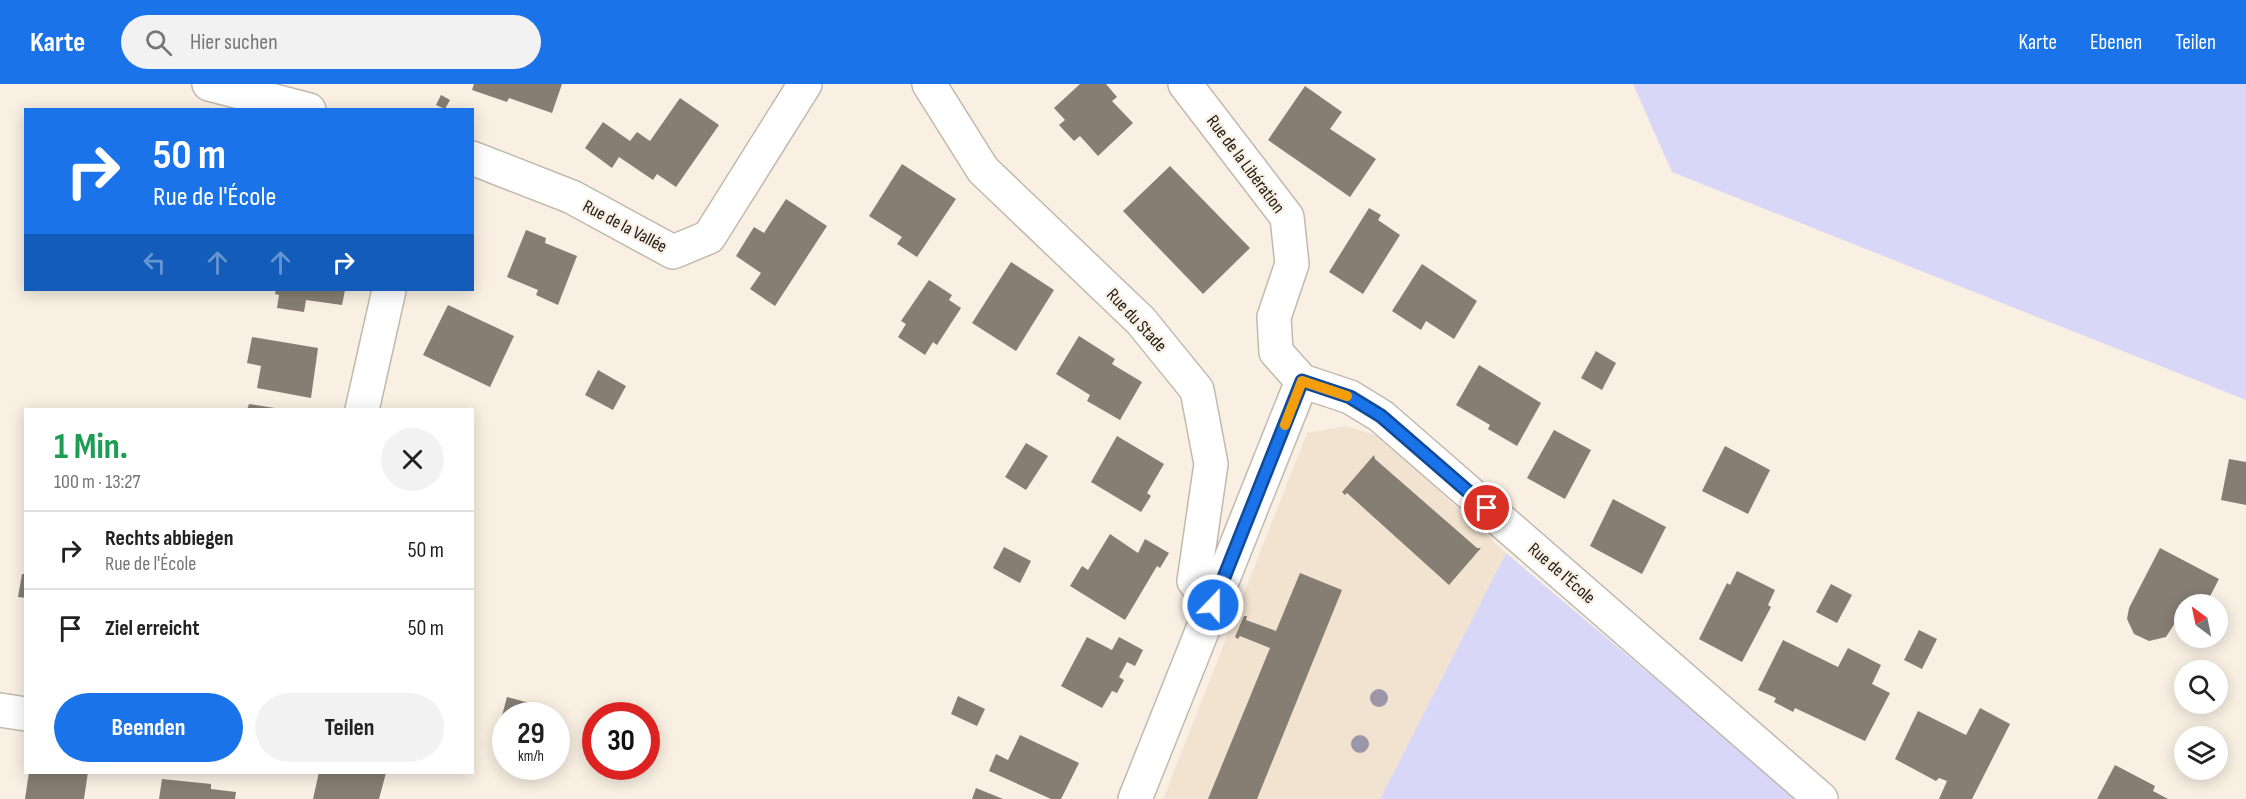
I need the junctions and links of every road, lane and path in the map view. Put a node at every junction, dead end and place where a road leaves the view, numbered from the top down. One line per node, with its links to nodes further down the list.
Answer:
1 (209, 84): 5 (street)
2 (805, 84): 6 (street, Rue de la Vallée)
3 (929, 84): 10 (street, Rue du Stade)
4 (1185, 84): 8 (street, Rue de la Libération)
5 (301, 108)
6 (474, 159)
7 (389, 291): 9 (street)
8 (1302, 381): 10 (street); 14 (street, Rue de l'École)
9 (362, 408)
10 (1213, 605): 13 (street)
11 (0, 710): 12 (street)
12 (24, 714)
13 (1136, 799)
14 (1821, 799)

